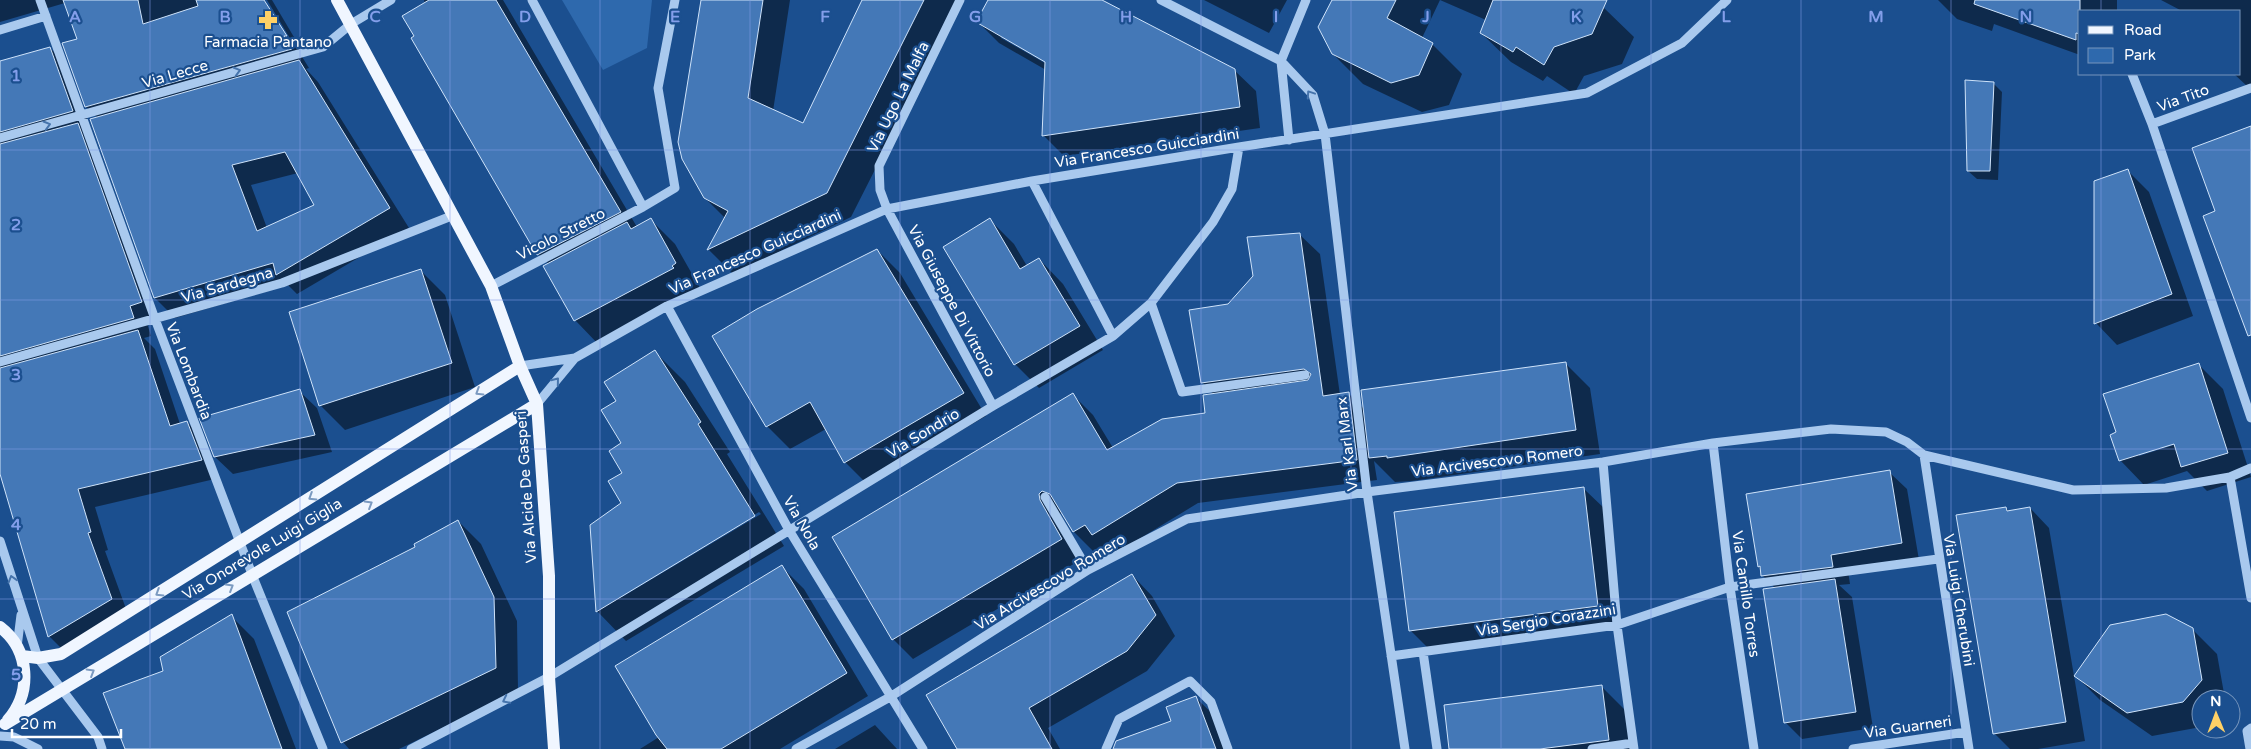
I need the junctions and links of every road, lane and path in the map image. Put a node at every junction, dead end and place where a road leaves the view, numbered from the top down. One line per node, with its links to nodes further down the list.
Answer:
1 (40, 0): 10 (street, Via Lombardia)
2 (337, 0): 11 (main road, Via Alcide De Gasperi)
3 (390, 0): 11 (street, Via Lecce)
4 (532, 0): 23 (street)
5 (675, 0): 23 (street, Vicolo Stretto)
6 (960, 0): 24 (street, Via Ugo La Malfa)
7 (1161, 0): 13 (street, Via Karl Marx)
8 (1306, 0): 13 (street)
9 (1727, 0): 18 (street, Via Francesco Guicciardini)
10 (46, 16): 12 (street); 16 (street, Via Lombardia)
11 (351, 24): 16 (street, Via Lecce, one-way to 11); 25 (main road, Via Alcide De Gasperi)
12 (0, 30)
13 (1281, 61): 18 (street, Via Karl Marx, one-way to 13); 20 (street)
14 (2132, 75): 17 (street)
15 (2251, 88): 17 (street, Via Tito)
16 (81, 116): 19 (street, Via Lecce, one-way to 16); 29 (street, Via Lombardia)
17 (2152, 124): 37 (street)
18 (1325, 134): 20 (street, Via Francesco Guicciardini); 43 (street, Via Karl Marx)
19 (0, 138)
20 (1289, 140): 21 (street, Via Francesco Guicciardini)
21 (1239, 147): 22 (street, Via Francesco Guicciardini); 27 (street, Via Sondrio)
22 (1032, 181): 24 (street, Via Francesco Guicciardini); 30 (street)
23 (643, 207): 26 (street, Vicolo Stretto)
24 (887, 209): 28 (street, Via Francesco Guicciardini); 36 (street, Via Giuseppe Di Vittorio)
25 (454, 215): 26 (main road, Via Alcide De Gasperi); 29 (street, Via Sardegna)
26 (491, 286): 33 (main road, Via Alcide De Gasperi)
27 (1151, 302): 30 (street, Via Sondrio); 34 (street)
28 (667, 306): 31 (street, Via Francesco Guicciardini); 45 (street, Via Nola)
29 (155, 319): 32 (street, Via Sardegna); 47 (street, Via Lombardia)
30 (1113, 336): 36 (street, Via Sondrio)
31 (575, 358): 33 (street); 35 (street, one-way to 31)
32 (0, 362)
33 (520, 366): 35 (main road, Via Alcide De Gasperi); 47 (main road, Via Onorevole Luigi Giglia, one-way to 47)
34 (1305, 376)
35 (537, 404): 50 (main road, Via Onorevole Luigi Giglia, one-way to 35); 60 (main road, Via Alcide De Gasperi)
36 (993, 406): 45 (street, Via Sondrio)
37 (2251, 418)
38 (1713, 443): 39 (street, Via Arcivescovo Romero); 40 (street, Via Arcivescovo Romero); 51 (street, Via Camillo Torres)
39 (1924, 455): 42 (street, Via Arcivescovo Romero); 48 (street, Via Luigi Cherubini)
40 (1603, 462): 43 (street, Via Arcivescovo Romero); 54 (street)
41 (2251, 468): 42 (street, Via Arcivescovo Romero)
42 (2230, 477): 52 (street)
43 (1367, 492): 49 (street, Via Arcivescovo Romero); 58 (street, Via Karl Marx)
44 (1045, 497): 49 (street)
45 (789, 530): 60 (street, Via Sondrio); 62 (street, Via Nola)
46 (0, 541): 53 (street, one-way to 46)
47 (240, 543): 50 (street, Via Lombardia); 59 (main road, Via Onorevole Luigi Giglia, one-way to 59)
48 (1938, 559): 51 (street, Via Sergio Corazzini); 65 (street, Via Luigi Cherubini)
49 (1088, 570): 62 (street, Via Arcivescovo Romero)
50 (252, 574): 61 (main road, Via Onorevole Luigi Giglia, one-way to 50); 69 (street, Via Lombardia)
51 (1730, 587): 54 (street, Via Sergio Corazzini); 79 (street, Via Camillo Torres)
52 (2251, 598)
53 (22, 611): 56 (street); 59 (street)
54 (1617, 625): 57 (street, Via Sergio Corazzini); 66 (street)
55 (0, 627): 56 (main road)
56 (19, 651): 59 (main road, Via Onorevole Luigi Giglia); 64 (main road)
57 (1423, 652): 58 (street, Via Sergio Corazzini); 77 (street)
58 (1391, 656): 76 (street, Via Karl Marx)
59 (38, 658): 61 (street)
60 (549, 677): 70 (street, Via Sondrio, one-way to 70); 71 (main road, Via Alcide De Gasperi)
61 (62, 689): 64 (main road, Via Onorevole Luigi Giglia); 68 (street)
62 (890, 697): 72 (street, Via Arcivescovo Romero); 73 (street, Via Nola)
63 (2251, 728): 82 (street)
64 (2, 729): 67 (street)
65 (1966, 732): 80 (street, Via Guarneri); 81 (street, Via Luigi Cherubini)
66 (1633, 746): 78 (street)
67 (38, 749)
68 (102, 749)
69 (323, 749)
70 (411, 749)
71 (554, 749)
72 (796, 749)
73 (923, 749)
74 (1106, 749): 75 (street)
75 (1228, 749)
76 (1405, 749)
77 (1437, 749)
78 (1592, 749)
79 (1754, 749)
80 (1853, 749)
81 (1969, 749)
82 (2250, 749)

